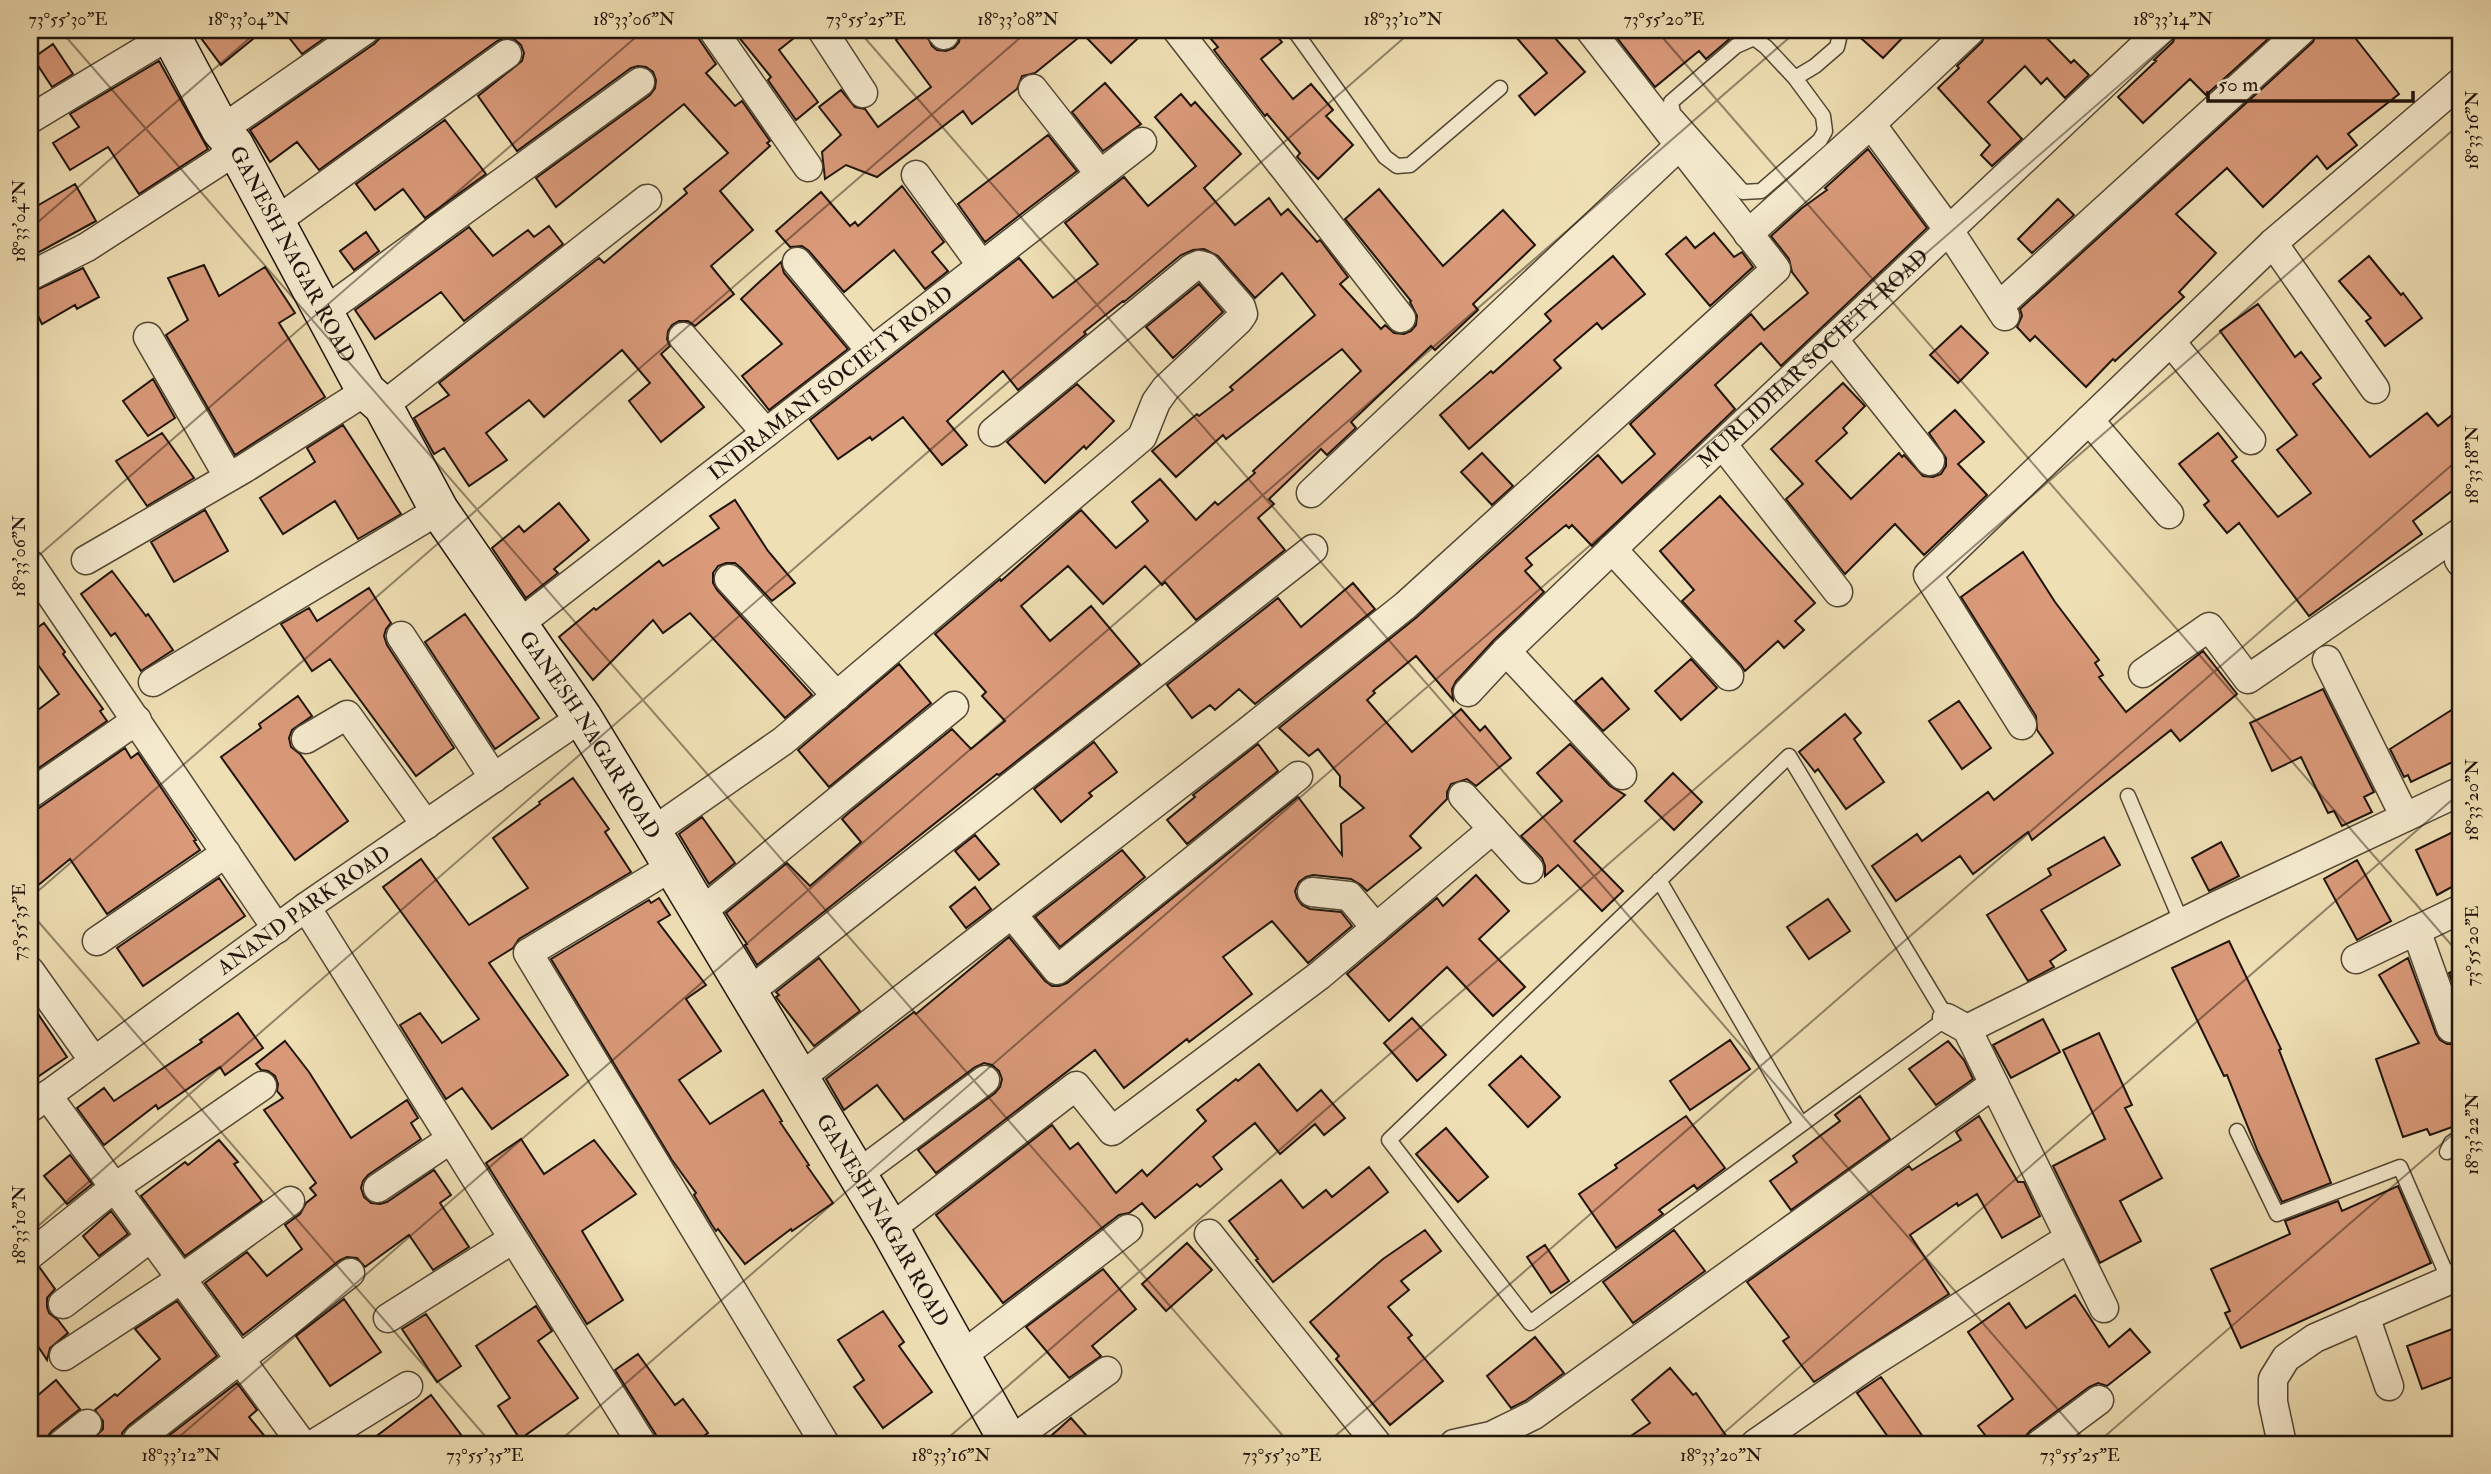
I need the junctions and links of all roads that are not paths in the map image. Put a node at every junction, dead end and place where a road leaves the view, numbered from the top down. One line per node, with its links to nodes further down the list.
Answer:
1 (365, 30): 21 (street)
2 (713, 30): 24 (street)
3 (822, 30): 18 (street)
4 (1177, 30): 37 (street)
5 (1294, 30): 16 (lane)
6 (1590, 30): 23 (street)
7 (1842, 30): 13 (lane)
8 (1971, 30): 20 (street)
9 (2161, 30): 30 (street, MURLIDHAR SOCIETY ROAD)
10 (2302, 30): 30 (street)
11 (172, 32): 19 (street); 21 (street, GANESH NAGAR ROAD)
12 (506, 54): 29 (street)
13 (1795, 78): 27 (lane); 27 (lane)
14 (640, 82): 36 (street)
15 (2461, 82): 32 (street)
16 (1500, 88)
17 (1033, 89): 25 (street)
18 (863, 93)
19 (30, 119)
20 (1871, 124): 27 (street); 30 (street)
21 (228, 138): 29 (street, GANESH NAGAR ROAD); 35 (street)
22 (1142, 142): 25 (street, INDRAMANI SOCIETY ROAD)
23 (1680, 145): 31 (street); 52 (street)
24 (808, 167)
25 (1100, 174): 34 (street, INDRAMANI SOCIETY ROAD)
26 (916, 175): 34 (street)
27 (1793, 178): 31 (street)
28 (648, 200): 44 (street)
29 (275, 222): 36 (street, GANESH NAGAR ROAD)
30 (1948, 229): 40 (street, MURLIDHAR SOCIETY ROAD)
31 (1748, 234): 96 (street)
32 (2273, 243): 41 (street); 43 (street)
33 (797, 262): 42 (street)
34 (982, 266): 42 (street, INDRAMANI SOCIETY ROAD)
35 (30, 276)
36 (324, 312): 44 (street, GANESH NAGAR ROAD)
37 (1401, 318)
38 (148, 337): 51 (street)
39 (684, 337): 47 (street)
40 (1833, 339): 49 (street, MURLIDHAR SOCIETY ROAD); 50 (street)
41 (2171, 342): 45 (street); 48 (street)
42 (871, 351): 47 (street, INDRAMANI SOCIETY ROAD)
43 (2375, 389)
44 (374, 398): 51 (street); 53 (street, GANESH NAGAR ROAD)
45 (2090, 420): 54 (street); 75 (street)
46 (993, 432): 71 (street)
47 (766, 433): 63 (street, INDRAMANI SOCIETY ROAD)
48 (2251, 440)
49 (1722, 444): 57 (street, MURLIDHAR SOCIETY ROAD); 61 (street)
50 (1930, 461)
51 (228, 476): 58 (street)
52 (1311, 493)
53 (439, 510): 63 (street, GANESH NAGAR ROAD); 69 (street)
54 (2169, 514)
55 (2461, 532): 67 (street)
56 (1313, 549): 104 (street)
57 (1612, 549): 65 (street, MURLIDHAR SOCIETY ROAD); 68 (street)
58 (86, 560)
59 (30, 564): 62 (street)
60 (729, 579): 71 (street)
61 (1838, 592)
62 (38, 595): 74 (street)
63 (519, 624): 73 (street, GANESH NAGAR ROAD)
64 (401, 636): 79 (street)
65 (1506, 651): 70 (street, MURLIDHAR SOCIETY ROAD); 77 (street)
66 (2327, 660): 84 (street)
67 (2143, 673)
68 (1729, 676)
69 (153, 682)
70 (1468, 692)
71 (837, 696): 87 (street)
72 (954, 706): 95 (street)
73 (582, 717): 79 (street, ANAND PARK ROAD); 87 (street, GANESH NAGAR ROAD)
74 (137, 720): 81 (street); 88 (street)
75 (2022, 725)
76 (306, 739): 85 (street)
77 (1622, 775)
78 (1298, 776): 96 (street)
79 (494, 778): 85 (street, ANAND PARK ROAD)
80 (2461, 791): 84 (street)
81 (30, 794)
82 (1463, 796): 86 (street)
83 (2128, 796): 97 (lane)
84 (2405, 817): 97 (street)
85 (426, 825): 93 (street, ANAND PARK ROAD)
86 (1493, 829): 90 (street); 98 (street)
87 (652, 832): 89 (street, GANESH NAGAR ROAD)
88 (226, 853): 99 (street); 101 (street)
89 (673, 866): 95 (street, GANESH NAGAR ROAD); 150 (street)
90 (1530, 869)
91 (1659, 880): 105 (lane); 113 (lane); 113 (lane)
92 (1312, 892): 98 (street)
93 (306, 907): 99 (street, ANAND PARK ROAD); 116 (street)
94 (2461, 909): 100 (street)
95 (701, 912): 104 (street, GANESH NAGAR ROAD)
96 (1012, 914): 108 (street)
97 (2182, 923): 105 (street)
98 (1376, 928): 122 (street)
99 (277, 929): 107 (street, ANAND PARK ROAD)
100 (2416, 930): 102 (street); 106 (street)
101 (97, 941)
102 (2356, 959)
103 (30, 971): 107 (street)
104 (749, 992): 108 (street, GANESH NAGAR ROAD)
105 (1957, 1024): 110 (street); 113 (lane)
106 (2451, 1028)
107 (94, 1061): 112 (street, ANAND PARK ROAD)
108 (801, 1077): 118 (street, GANESH NAGAR ROAD)
109 (985, 1080): 118 (street)
110 (1994, 1084): 126 (street); 152 (street)
111 (262, 1086): 119 (street)
112 (38, 1101): 119 (street)
113 (1801, 1124)
114 (2236, 1132): 130 (lane)
115 (2461, 1136): 117 (lane)
116 (451, 1139): 120 (street); 127 (street)
117 (2447, 1152)
118 (858, 1174): 122 (street, GANESH NAGAR ROAD)
119 (114, 1188): 125 (street); 128 (street)
120 (377, 1188)
121 (290, 1201): 131 (street)
122 (890, 1229): 137 (street, GANESH NAGAR ROAD)
123 (1128, 1229): 137 (street)
124 (1209, 1234): 151 (street)
125 (150, 1238): 131 (street); 132 (street)
126 (2069, 1238): 133 (street); 153 (street)
127 (513, 1239): 135 (street); 149 (street)
128 (30, 1255)
129 (350, 1273): 138 (street)
130 (2455, 1278): 134 (street)
131 (181, 1279): 136 (street); 138 (street)
132 (62, 1304)
133 (2104, 1308)
134 (2365, 1317): 141 (street); 155 (street)
135 (388, 1318)
136 (64, 1356)
137 (961, 1357): 145 (street, GANESH NAGAR ROAD)
138 (240, 1360): 144 (street); 147 (street)
139 (1107, 1371): 145 (street)
140 (408, 1386): 148 (street)
141 (2389, 1386)
142 (2099, 1400): 154 (street)
143 (87, 1424): 146 (street)
144 (138, 1439)
145 (1010, 1443)
146 (62, 1444)
147 (302, 1444)
148 (314, 1444)
149 (642, 1444)
150 (825, 1444)
151 (1377, 1444)
152 (1454, 1444)
153 (1755, 1444)
154 (2040, 1444)
155 (2283, 1444)

